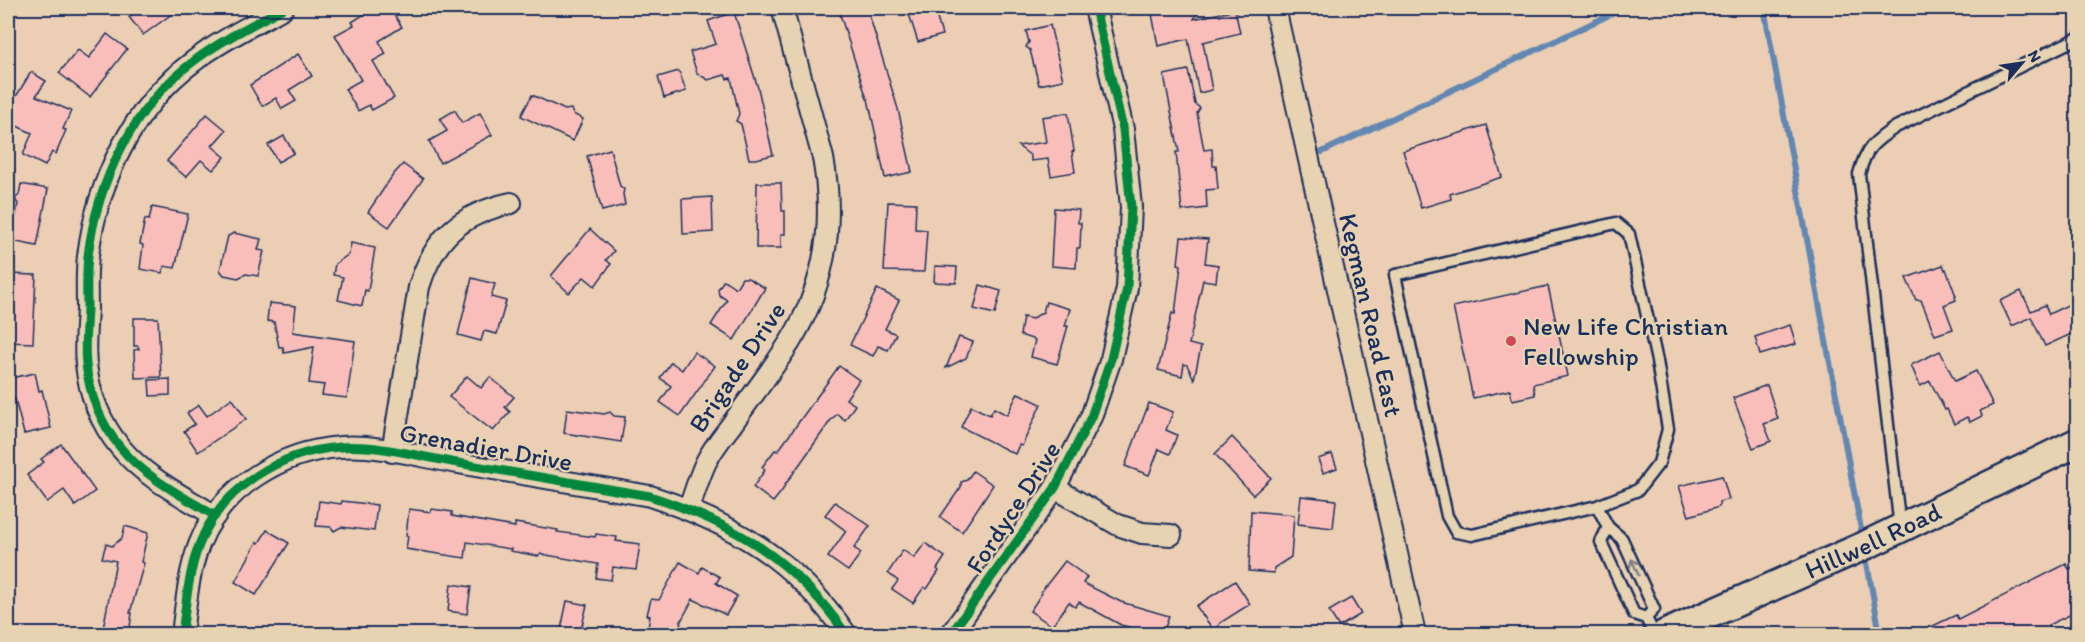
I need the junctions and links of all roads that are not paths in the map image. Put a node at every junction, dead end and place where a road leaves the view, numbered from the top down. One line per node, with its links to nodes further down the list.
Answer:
1 (283, 8): 12 (street)
2 (782, 8): 11 (street, Brigade Drive)
3 (1095, 8): 9 (street, Fordyce Drive)
4 (1275, 8): 20 (street, Kegman Road East)
5 (2078, 38): 14 (lane)
6 (511, 202): 8 (street)
7 (2078, 442): 14 (street, Hillwell Road)
8 (392, 452): 11 (street, Grenadier Drive); 12 (street, Grenadier Drive)
9 (1055, 488): 15 (street); 19 (street, Fordyce Drive)
10 (1597, 506): 10 (lane); 13 (lane)
11 (689, 509): 18 (street, Grenadier Drive)
12 (215, 516): 17 (street, Grenadier Drive)
13 (1608, 527): 16 (lane, one-way to 13); 16 (lane)
14 (1900, 528): 16 (street, Hillwell Road)
15 (1171, 535)
16 (1655, 626): 21 (lane)
17 (182, 634)
18 (846, 634)
19 (951, 634)
20 (1415, 634)
21 (1654, 634)

